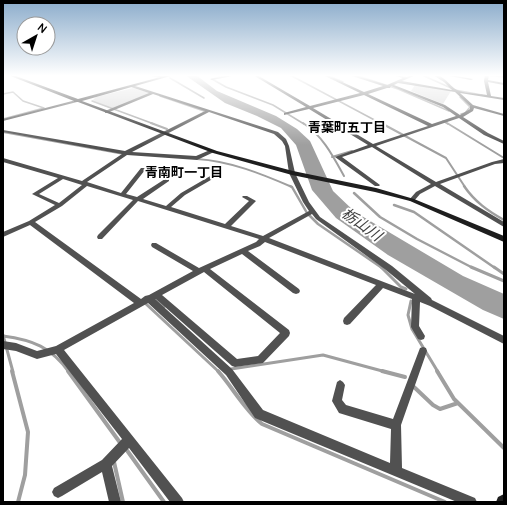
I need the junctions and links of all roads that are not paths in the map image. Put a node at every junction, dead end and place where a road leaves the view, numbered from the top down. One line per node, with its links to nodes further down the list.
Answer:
1 (70, 99): 10 (street)
2 (85, 99): 10 (street)
3 (139, 99): 14 (street)
4 (169, 99): 13 (street)
5 (294, 99): 12 (street)
6 (347, 99): 12 (street)
7 (375, 99): 19 (street)
8 (426, 99): 17 (street)
9 (464, 99): 11 (street)
10 (76, 101): 14 (street); 18 (street)
11 (472, 106): 16 (street); 17 (street)
12 (310, 108): 15 (street); 23 (street)
13 (208, 111): 21 (street); 29 (street)
14 (106, 112): 21 (street)
15 (285, 114)
16 (504, 115)
17 (461, 116): 19 (street); 22 (street)
18 (3, 120)
19 (432, 126): 23 (street)
20 (3, 131): 25 (street)
21 (166, 133): 24 (street); 25 (street)
22 (504, 143)
23 (372, 146): 34 (street); 35 (street)
24 (212, 151): 25 (street); 29 (street)
25 (126, 153): 33 (street)
26 (3, 160): 31 (street)
27 (504, 161): 34 (street)
28 (143, 169): 36 (street)
29 (292, 173): 39 (street); 42 (street)
30 (214, 176): 41 (street)
31 (63, 177): 33 (street); 40 (street)
32 (167, 180): 38 (street)
33 (85, 183): 36 (street); 40 (street)
34 (436, 184): 39 (street); 44 (street)
35 (377, 185)
36 (122, 194): 38 (street)
37 (245, 197): 45 (street)
38 (138, 199): 41 (street); 47 (street)
39 (412, 200): 48 (street)
40 (60, 205): 43 (street)
41 (167, 208): 45 (street)
42 (313, 211): 49 (street); 57 (street)
43 (31, 222): 46 (street); 55 (street)
44 (504, 225)
45 (226, 227): 49 (street)
46 (3, 235)
47 (100, 237)
48 (504, 238)
49 (265, 240): 51 (street); 53 (street)
50 (154, 245): 52 (street)
51 (243, 251): 52 (street); 54 (street)
52 (201, 270): 55 (street); 55 (street)
53 (382, 284): 56 (street); 58 (street)
54 (296, 291)
55 (148, 298): 62 (street); 68 (street)
56 (416, 298): 57 (street); 59 (street)
57 (433, 304): 60 (street)
58 (347, 321)
59 (421, 336)
60 (504, 340)
61 (3, 345): 62 (street)
62 (58, 349): 66 (street)
63 (423, 350): 65 (street)
64 (340, 385): 65 (street)
65 (396, 425): 68 (street)
66 (129, 440): 67 (street); 71 (street)
67 (106, 464): 69 (street); 70 (street)
68 (396, 471): 72 (street)
69 (58, 492)
70 (115, 502)
71 (178, 502)
72 (471, 502)

